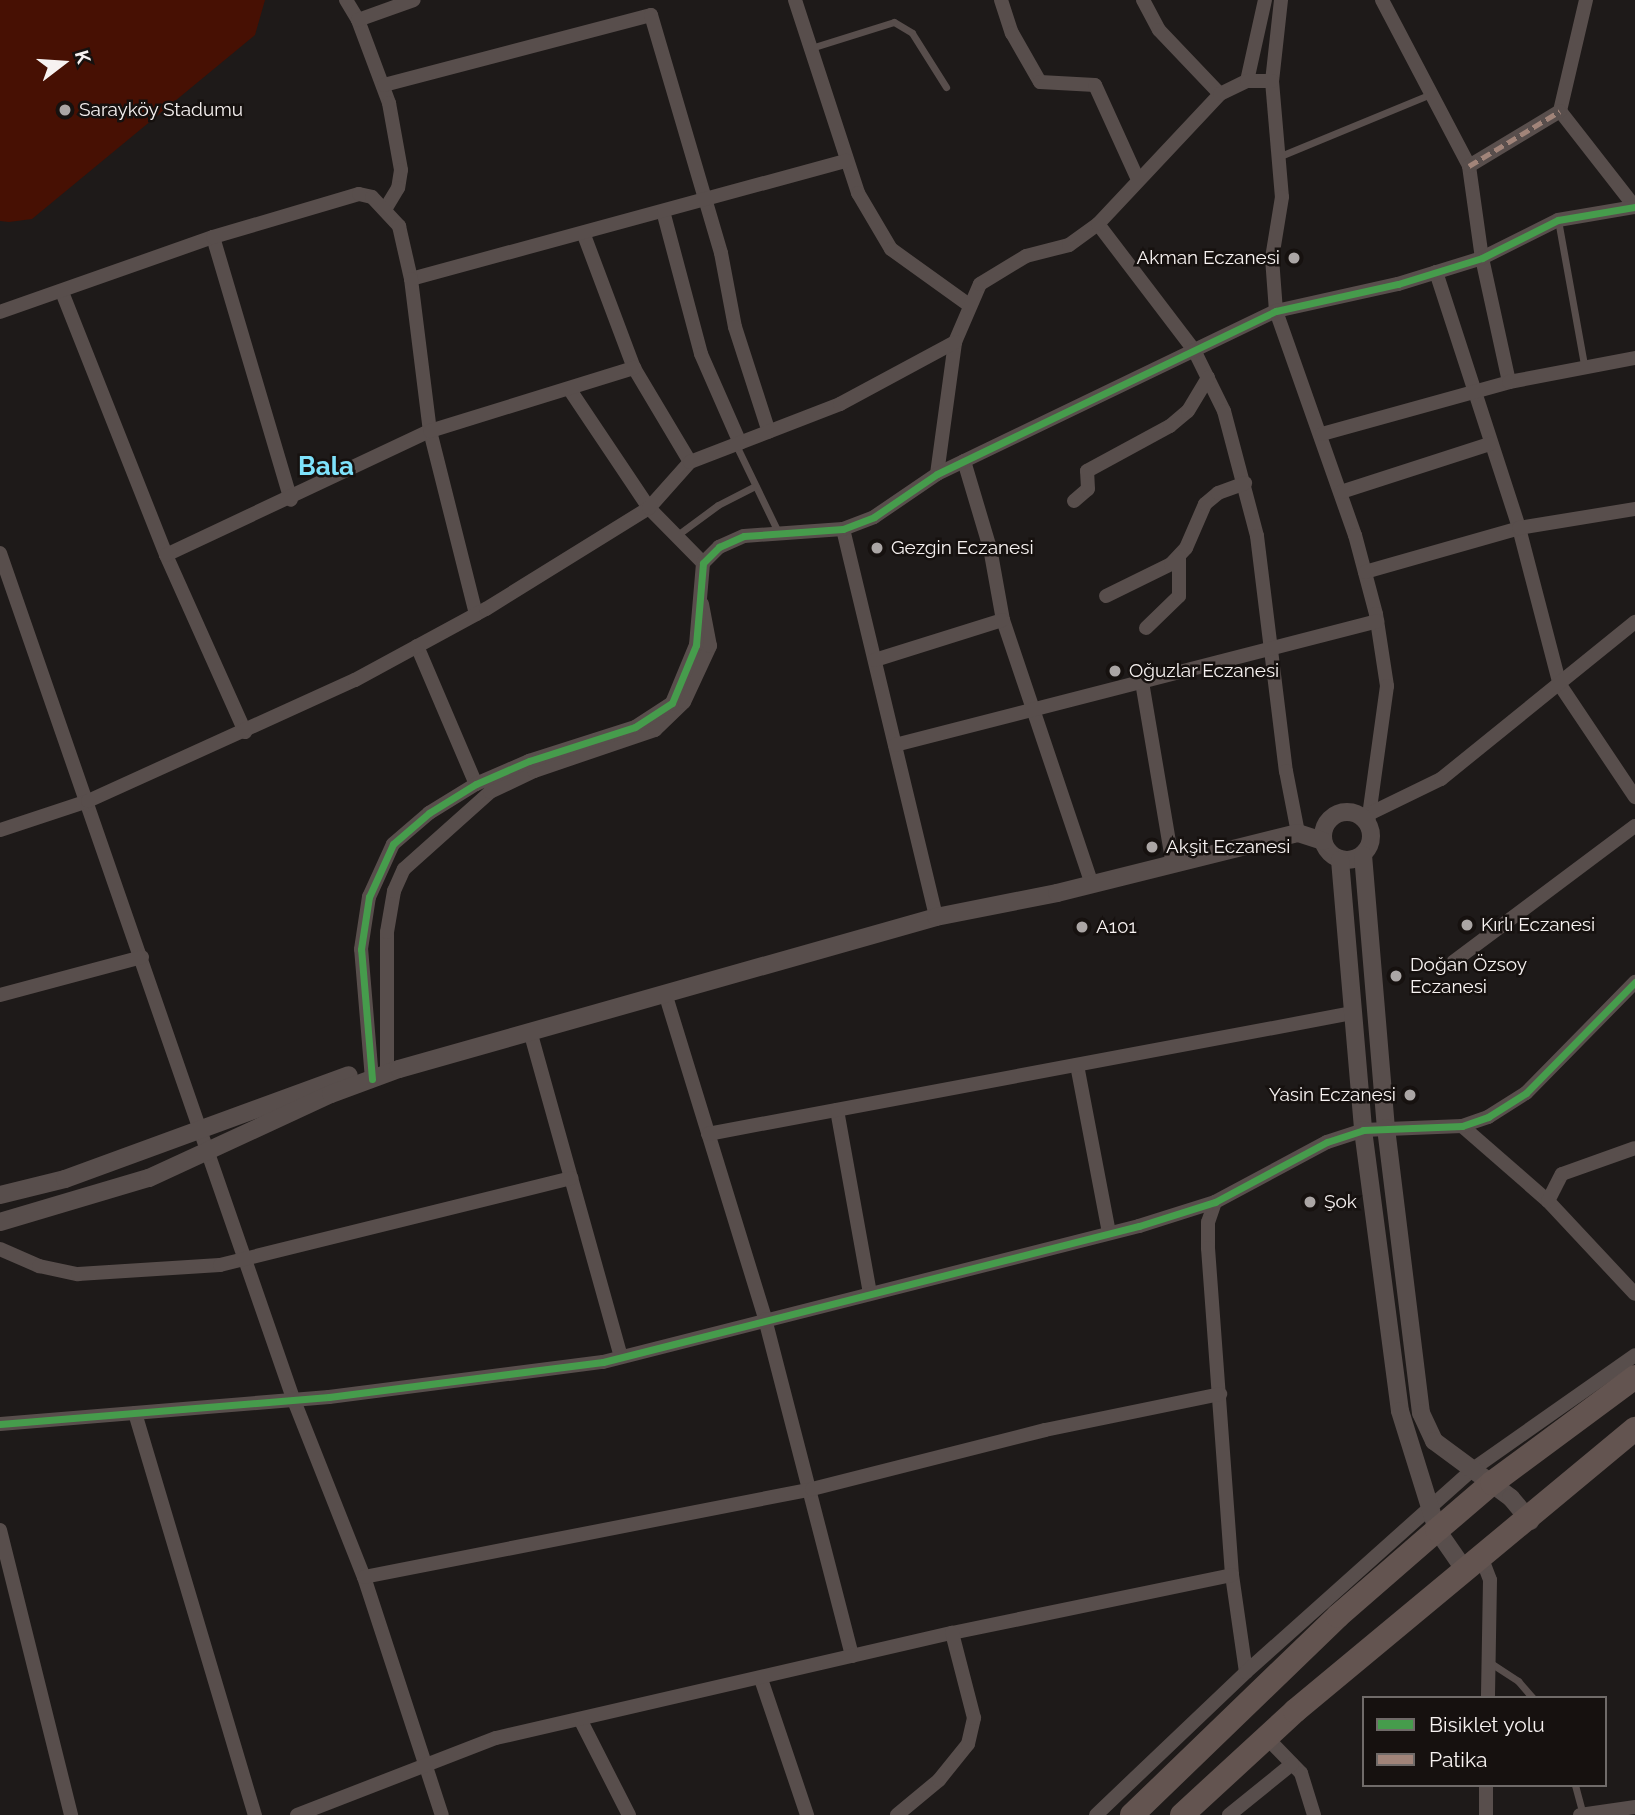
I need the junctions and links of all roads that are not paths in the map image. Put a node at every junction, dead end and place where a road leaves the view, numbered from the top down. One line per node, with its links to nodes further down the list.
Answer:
1 (346, 0): 12 (street)
2 (414, 0): 12 (street)
3 (647, 0): 11 (street)
4 (795, 0): 13 (street)
5 (1001, 0): 24 (street)
6 (1143, 0): 19 (street)
7 (1265, 0): 14 (street)
8 (1281, 0): 15 (street)
9 (1382, 0): 18 (street)
10 (1586, 0): 20 (street)
11 (651, 15): 16 (street); 25 (street)
12 (358, 20): 16 (street)
13 (811, 48): 17 (lane); 22 (street)
14 (1247, 81): 15 (street); 19 (street)
15 (1272, 81): 21 (street)
16 (384, 85): 27 (street)
17 (946, 87)
18 (1432, 93): 21 (lane); 23 (street)
19 (1220, 94): 24 (street)
20 (1560, 111): 23 (street); 26 (street)
21 (1278, 157): 38 (street)
22 (846, 161): 25 (street); 37 (street)
23 (1469, 166): 33 (street)
24 (1138, 180): 30 (street)
25 (702, 199): 28 (street); 50 (street)
26 (1635, 207): 29 (street)
27 (386, 208): 32 (street); 35 (street)
28 (663, 211): 31 (street); 52 (street)
29 (1558, 220): 33 (street); 43 (lane)
30 (1098, 224): 37 (street); 41 (street)
31 (584, 235): 35 (street); 44 (street)
32 (213, 237): 36 (street); 60 (street)
33 (1482, 258): 34 (street); 46 (street)
34 (1436, 272): 38 (street); 48 (street)
35 (411, 279): 49 (street)
36 (62, 292): 39 (street); 69 (street)
37 (969, 305): 40 (street)
38 (1276, 311): 41 (street); 51 (street)
39 (0, 312)
40 (956, 342): 50 (street); 56 (street)
41 (1194, 350): 45 (street); 54 (street)
42 (1635, 358): 43 (street)
43 (1584, 365): 46 (street)
44 (634, 368): 47 (street); 55 (street)
45 (1208, 378): 57 (street); 61 (street)
46 (1509, 382): 48 (street)
47 (570, 390): 49 (street); 62 (street)
48 (1472, 392): 51 (street); 53 (street)
49 (430, 431): 60 (street); 75 (street)
50 (769, 432): 52 (street)
51 (1322, 434): 59 (street)
52 (738, 444): 55 (street); 58 (lane)
53 (1490, 444): 59 (street); 64 (street)
54 (964, 461): 56 (street); 76 (street)
55 (690, 462): 62 (street)
56 (937, 474): 65 (street)
57 (1245, 483): 70 (street); 81 (street)
58 (755, 486): 66 (lane); 67 (lane)
59 (1341, 492): 72 (street)
60 (291, 500): 69 (street)
61 (1074, 501)
62 (649, 508): 67 (street); 75 (street)
63 (1635, 509): 64 (street)
64 (1519, 528): 72 (street); 84 (street)
65 (843, 529): 66 (street); 82 (street)
66 (779, 534): 71 (street)
67 (676, 536): 71 (street)
68 (0, 553): 90 (street)
69 (166, 555): 86 (street)
70 (1180, 557): 74 (street); 79 (street)
71 (703, 564): 73 (street)
72 (1364, 572): 77 (street)
73 (698, 596): 88 (street); 109 (street)
74 (1105, 596)
75 (476, 614): 80 (street)
76 (1003, 620): 82 (street); 85 (street)
77 (1377, 621): 81 (street); 91 (street)
78 (1635, 622): 84 (street)
79 (1146, 628)
80 (417, 646): 86 (street); 88 (street)
81 (1270, 647): 83 (street); 94 (street)
82 (875, 660): 87 (street)
83 (1142, 682): 85 (street); 98 (street)
84 (1560, 685): 89 (street); 91 (street)
85 (1033, 713): 87 (street); 99 (street)
86 (245, 732): 90 (street)
87 (895, 745): 100 (street)
88 (476, 784): 109 (street)
89 (1634, 794)
90 (88, 801): 93 (street); 101 (street)
91 (1370, 818): 95 (street); 96 (street)
92 (1635, 826): 102 (street)
93 (0, 830)
94 (1298, 834): 95 (street); 98 (street)
95 (1323, 841): 97 (street)
96 (1363, 855): 97 (street); 112 (street)
97 (1340, 860): 106 (street)
98 (1173, 865): 99 (street)
99 (1092, 885): 100 (street)
100 (936, 917): 104 (street)
101 (142, 957): 105 (street); 113 (street)
102 (1453, 962)
103 (1635, 982): 111 (street)
104 (665, 993): 107 (street); 115 (street)
105 (0, 995)
106 (1353, 1013): 108 (street); 114 (street)
107 (530, 1031): 109 (street); 118 (street)
108 (1077, 1065): 110 (street); 123 (street)
109 (383, 1071): 113 (street); 117 (street)
110 (837, 1110): 115 (street); 126 (street)
111 (1462, 1126): 112 (street); 120 (street)
112 (1386, 1128): 114 (street); 137 (street)
113 (201, 1130): 117 (street); 119 (street)
114 (1363, 1130): 121 (street); 139 (street)
115 (708, 1134): 128 (street)
116 (1635, 1148): 120 (street)
117 (209, 1152): 122 (street); 125 (street)
118 (571, 1178): 125 (street); 130 (street)
119 (0, 1195)
120 (1548, 1200): 127 (street)
121 (1215, 1202): 123 (street); 132 (street)
122 (0, 1222)
123 (1109, 1233): 126 (street)
124 (0, 1249): 125 (street)
125 (245, 1258): 133 (street)
126 (870, 1293): 128 (street)
127 (1635, 1294)
128 (765, 1319): 130 (street); 138 (street)
129 (1635, 1355): 137 (street)
130 (621, 1357): 133 (street)
131 (1635, 1377): 137 (highway)
132 (1220, 1394): 138 (street); 143 (street)
133 (293, 1398): 134 (street); 144 (street)
134 (135, 1413): 135 (street); 160 (street)
135 (0, 1424)
136 (1635, 1429): 140 (highway)
137 (1482, 1476): 139 (highway); 140 (street)
138 (812, 1489): 144 (street); 146 (street)
139 (1434, 1518): 142 (street); 148 (street); 167 (highway)
140 (1530, 1521): 142 (highway)
141 (0, 1530): 159 (street)
142 (1474, 1565): 147 (street); 153 (highway)
143 (1232, 1575): 145 (street); 148 (street)
144 (365, 1577): 155 (street)
145 (952, 1633): 146 (street); 165 (street)
146 (852, 1656): 149 (street)
147 (1489, 1661): 150 (street); 151 (lane)
148 (1246, 1672): 166 (street)
149 (761, 1679): 152 (street); 164 (street)
150 (1488, 1696)
151 (1531, 1696)
152 (580, 1719): 155 (street); 163 (street)
153 (1267, 1738): 154 (street); 168 (highway)
154 (1292, 1763): 169 (street); 170 (street)
155 (426, 1766): 161 (street); 162 (street)
156 (1486, 1787): 171 (street)
157 (1575, 1787): 172 (lane)
158 (1635, 1807): 172 (street)
159 (71, 1815)
160 (255, 1815)
161 (296, 1815)
162 (442, 1815)
163 (629, 1815)
164 (807, 1815)
165 (897, 1815)
166 (1096, 1815)
167 (1132, 1815)
168 (1182, 1815)
169 (1229, 1815)
170 (1314, 1815)
171 (1486, 1815)
172 (1581, 1815)

